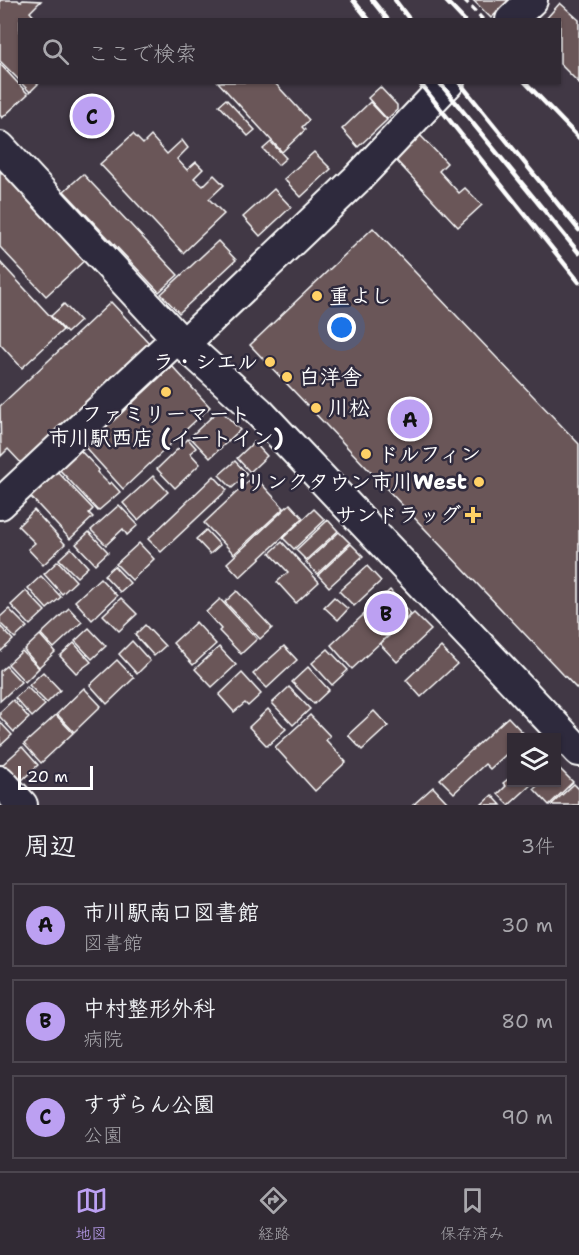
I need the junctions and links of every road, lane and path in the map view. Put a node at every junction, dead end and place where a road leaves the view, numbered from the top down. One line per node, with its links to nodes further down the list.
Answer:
1 (465, 0): 3 (path)
2 (532, 0): 4 (street)
3 (481, 18)
4 (513, 18)
5 (447, 84): 7 (street)
6 (0, 147): 7 (street)
7 (180, 341): 8 (street); 9 (street)
8 (0, 504)
9 (579, 751)
10 (0, 781): 11 (street)
11 (22, 805)

